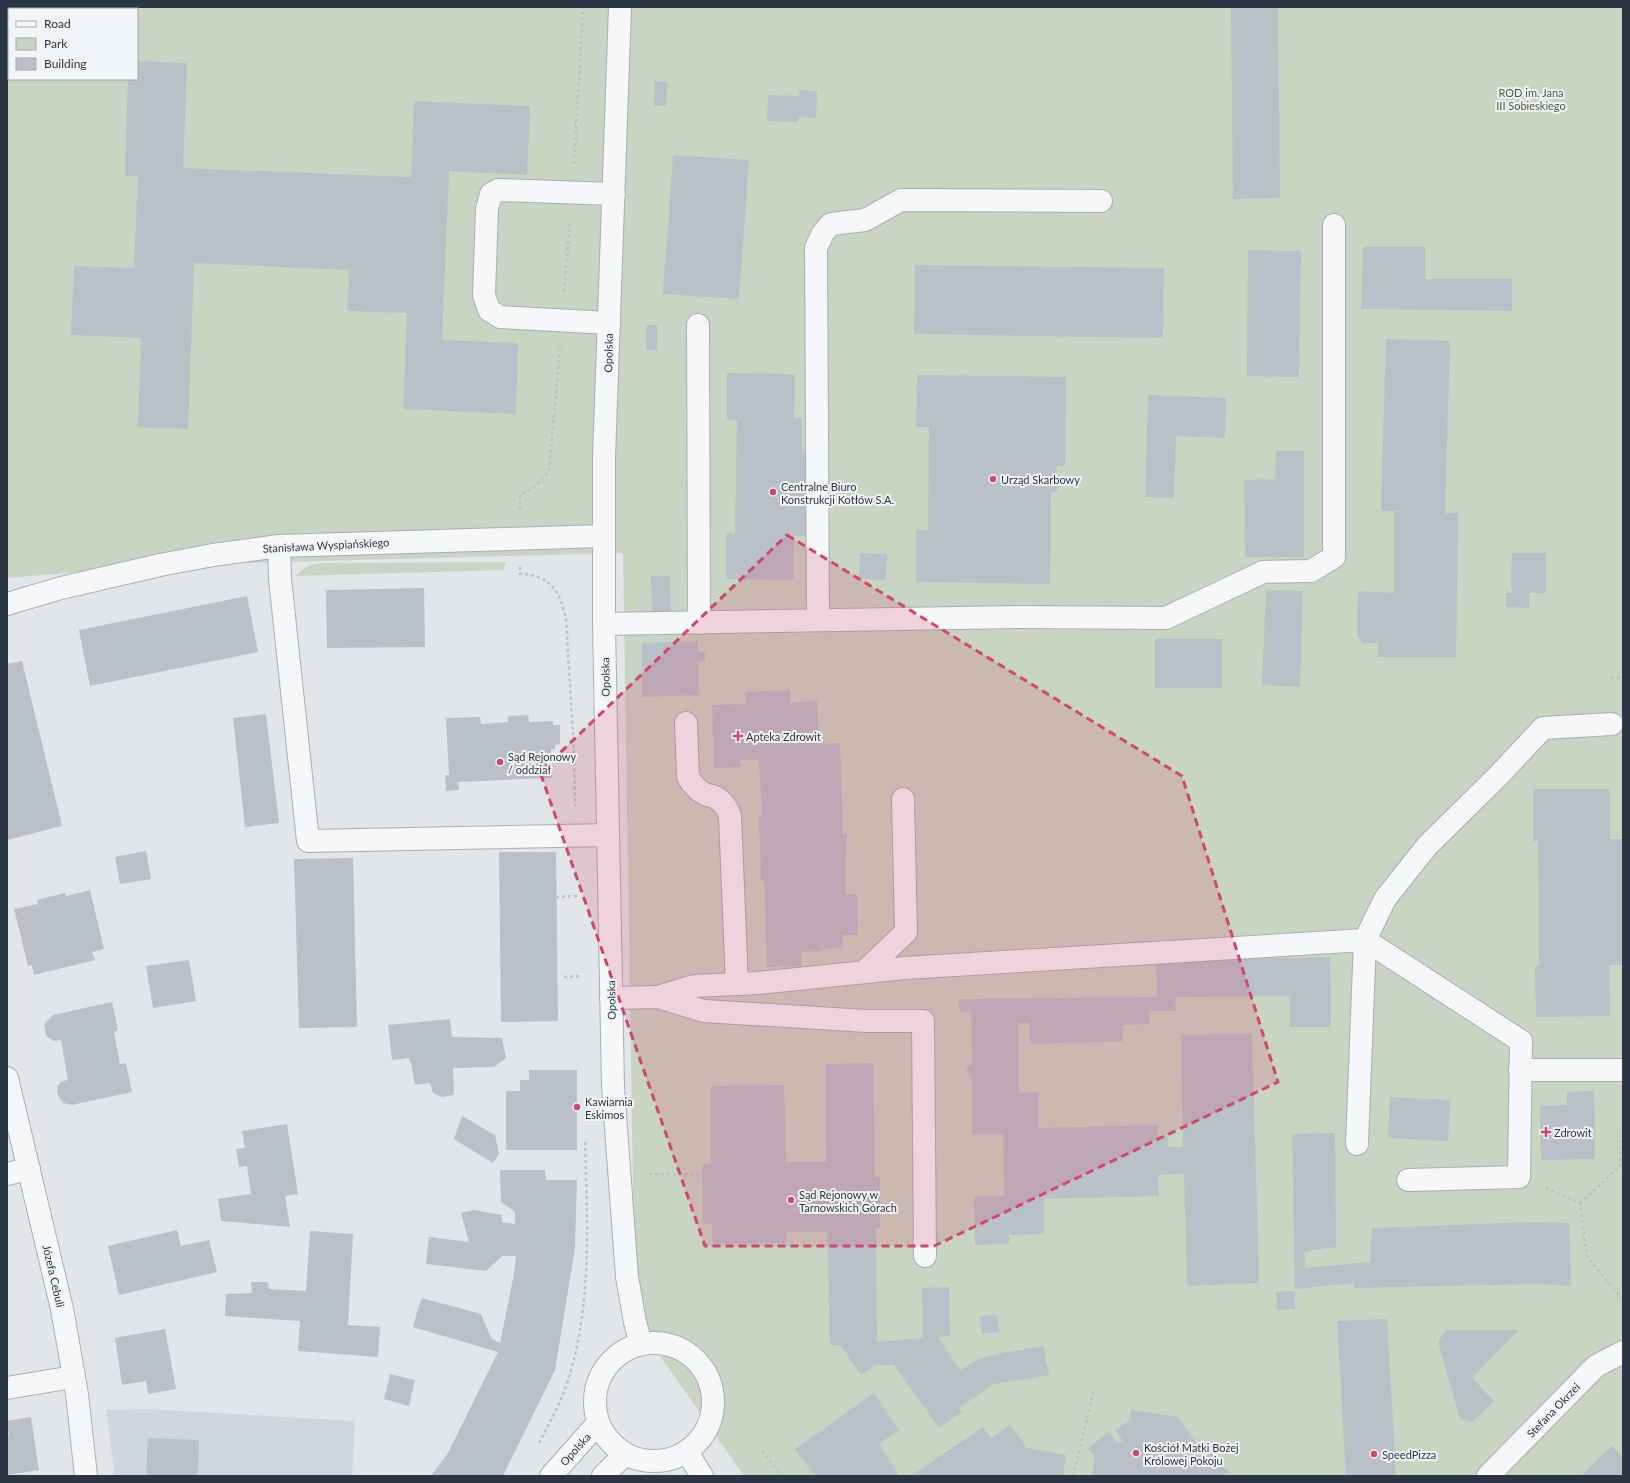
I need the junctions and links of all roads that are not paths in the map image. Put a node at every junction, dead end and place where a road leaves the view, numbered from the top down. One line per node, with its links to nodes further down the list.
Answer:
1 (620, 7): 2 (street, Opolska)
2 (614, 194): 5 (street, Opolska); 5 (street)
3 (1101, 201): 10 (street)
4 (1334, 225): 10 (street)
5 (609, 323): 7 (street, Opolska)
6 (698, 325): 11 (street)
7 (603, 536): 8 (street, Stanisława Wyspiańskiego); 12 (street, Opolska)
8 (279, 546): 9 (street, Stanisława Wyspiańskiego); 16 (street)
9 (7, 604)
10 (818, 620): 11 (street)
11 (699, 623): 12 (street)
12 (604, 624): 16 (street, Opolska)
13 (686, 723): 19 (street)
14 (1612, 724): 17 (street)
15 (904, 799): 18 (street)
16 (608, 834): 21 (street, Opolska)
17 (1365, 940): 18 (street); 22 (street); 25 (street)
18 (865, 971): 19 (street)
19 (737, 984): 20 (street)
20 (658, 997): 21 (street); 29 (street)
21 (611, 998): 30 (street, Opolska)
22 (1520, 1070): 23 (street); 28 (street)
23 (1623, 1070)
24 (7, 1078): 26 (street, Józefa Cebuli)
25 (1357, 1144)
26 (29, 1169): 27 (street); 32 (street, Józefa Cebuli)
27 (7, 1174)
28 (1408, 1180)
29 (925, 1256)
30 (641, 1344): 34 (street); 35 (street)
31 (1623, 1352): 41 (street, Stefana Okrzei)
32 (74, 1377): 33 (street); 37 (street, Józefa Cebuli)
33 (7, 1388)
34 (598, 1423): 36 (street); 38 (street, Opolska)
35 (687, 1452): 36 (street); 40 (street)
36 (625, 1454): 39 (street)
37 (86, 1476)
38 (552, 1476)
39 (603, 1476)
40 (702, 1476)
41 (1488, 1476)

